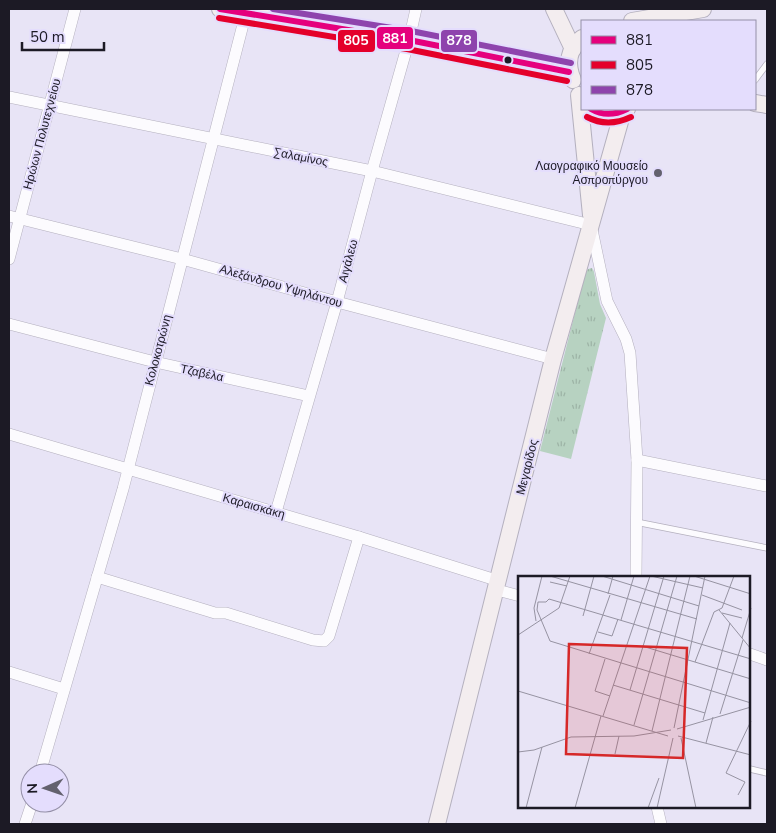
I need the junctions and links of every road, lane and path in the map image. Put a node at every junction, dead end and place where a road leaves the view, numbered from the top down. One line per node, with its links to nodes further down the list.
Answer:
1 (75, 9): 15 (street, Ηρώων Πολυτεχνείου)
2 (220, 9): 6 (street)
3 (416, 9): 8 (street, Αιγάλεω)
4 (554, 9): 9 (street)
5 (703, 9): 7 (street)
6 (246, 11): 8 (street); 19 (street, Κολοκοτρώνη)
7 (638, 20)
8 (409, 40): 11 (street); 20 (street, Αιγάλεω)
9 (577, 43): 11 (street)
10 (767, 64): 12 (lane)
11 (570, 72): 14 (street)
12 (756, 79)
13 (9, 97): 15 (street, Σαλαμίνος)
14 (581, 97)
15 (50, 104): 19 (street, Σαλαμίνος); 21 (street, Ηρώων Πολυτεχνείου)
16 (582, 110): 22 (street)
17 (594, 110): 18 (street)
18 (625, 110): 22 (street, Μεγαρίδος)
19 (213, 140): 20 (street, Σαλαμίνος); 24 (street, Κολοκοτρώνη)
20 (372, 171): 22 (street, Σαλαμίνος); 25 (street, Αιγάλεω)
21 (14, 217): 23 (street, Ηρώων Πολυτεχνείου); 24 (street, Αλεξάνδρου Υψηλάντου)
22 (592, 225): 27 (street, Μεγαρίδος); 31 (street)
23 (9, 259)
24 (182, 259): 25 (street, Αλεξάνδρου Υψηλάντου); 28 (street, Κολοκοτρώνη)
25 (337, 302): 27 (street, Αλεξάνδρου Υψηλάντου); 29 (street, Αιγάλεω)
26 (9, 324): 28 (street, Τζαβέλα)
27 (553, 359): 40 (street, Μεγαρίδος)
28 (155, 362): 29 (street, Τζαβέλα); 32 (street, Κολοκοτρώνη)
29 (309, 396): 34 (street, Αιγάλεω)
30 (9, 434): 32 (street, Καραισκάκη)
31 (637, 460): 33 (street); 35 (street)
32 (127, 469): 34 (street, Καραισκάκη); 39 (street, Κολοκοτρώνη)
33 (766, 486)
34 (276, 512): 36 (street, Καραισκάκη)
35 (636, 522): 37 (lane); 38 (street)
36 (359, 537): 39 (street); 40 (street, Καραισκάκη)
37 (767, 548)
38 (636, 576)
39 (97, 577): 45 (street, Κολοκοτρώνη)
40 (498, 586): 41 (street, Καραισκάκη); 50 (street, Μεγαρίδος)
41 (518, 595)
42 (751, 654): 43 (street)
43 (767, 660)
44 (9, 672): 45 (street)
45 (64, 689): 46 (street, Κολοκοτρώνη)
46 (43, 763)
47 (751, 769): 48 (lane)
48 (767, 773)
49 (658, 808): 51 (street)
50 (437, 824)
51 (661, 824)

